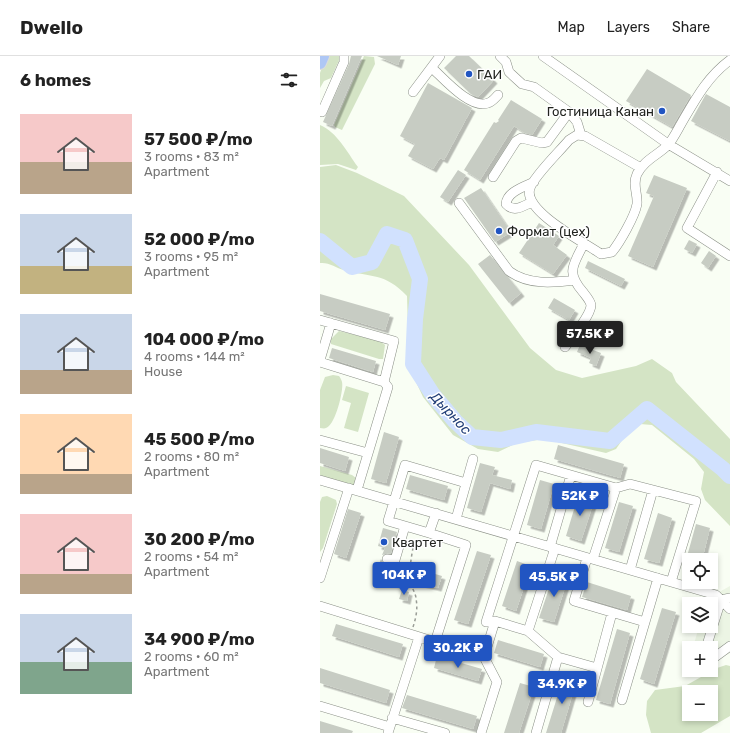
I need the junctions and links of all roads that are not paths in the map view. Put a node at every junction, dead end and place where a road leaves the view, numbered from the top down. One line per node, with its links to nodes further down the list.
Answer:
1 (323, 56): 7 (main road)
2 (344, 56): 11 (street)
3 (440, 56): 8 (street)
4 (500, 56): 12 (street)
5 (543, 56): 14 (street)
6 (730, 60): 14 (street)
7 (320, 63)
8 (432, 68): 9 (street); 10 (street)
9 (413, 92)
10 (498, 95)
11 (322, 112)
12 (569, 112): 13 (street); 17 (street)
13 (581, 135): 15 (street); 19 (street)
14 (668, 144): 15 (street); 16 (street)
15 (641, 168): 22 (street)
16 (717, 172): 18 (street); 23 (street)
17 (493, 177)
18 (730, 181)
19 (534, 182): 21 (street); 21 (street)
20 (459, 202): 24 (street)
21 (532, 202): 22 (street)
22 (584, 242): 24 (street)
23 (730, 256)
24 (574, 280): 27 (street)
25 (320, 320): 26 (street)
26 (331, 323): 28 (street); 29 (street)
27 (566, 347)
28 (320, 361): 29 (street)
29 (384, 382): 31 (street)
30 (320, 440): 31 (street)
31 (368, 453): 37 (street)
32 (473, 459): 35 (street)
33 (571, 475): 36 (street); 44 (street); 45 (street)
34 (320, 480): 37 (street)
35 (466, 483): 39 (street); 41 (street)
36 (616, 488): 38 (street); 46 (street)
37 (353, 489): 39 (street); 49 (street)
38 (653, 490): 48 (street); 51 (street)
39 (394, 501): 40 (street); 42 (street)
40 (436, 513): 41 (street); 43 (street)
41 (456, 519): 44 (street)
42 (405, 526): 43 (street); 47 (street)
43 (429, 534): 61 (street)
44 (514, 536): 45 (street); 56 (street)
45 (552, 547): 46 (street); 58 (street)
46 (590, 558): 48 (street); 55 (street)
47 (387, 559)
48 (630, 570): 50 (street)
49 (320, 578)
50 (658, 578): 51 (street); 57 (street)
51 (671, 582): 52 (street)
52 (722, 598): 54 (street); 60 (street)
53 (320, 606): 59 (street)
54 (730, 609)
55 (612, 613): 57 (street); 66 (street)
56 (495, 621): 58 (street); 64 (street)
57 (645, 622): 67 (street)
58 (528, 631): 65 (street)
59 (415, 635): 61 (street); 70 (street)
60 (708, 641)
61 (435, 642): 64 (street)
62 (730, 646): 63 (street)
63 (718, 655)
64 (484, 657): 72 (street)
65 (558, 657): 66 (street); 73 (street)
66 (597, 668): 68 (street)
67 (622, 700)
68 (588, 702)
69 (320, 706): 70 (street)
70 (390, 726): 71 (street)
71 (445, 733)
72 (482, 733)
73 (536, 733)

